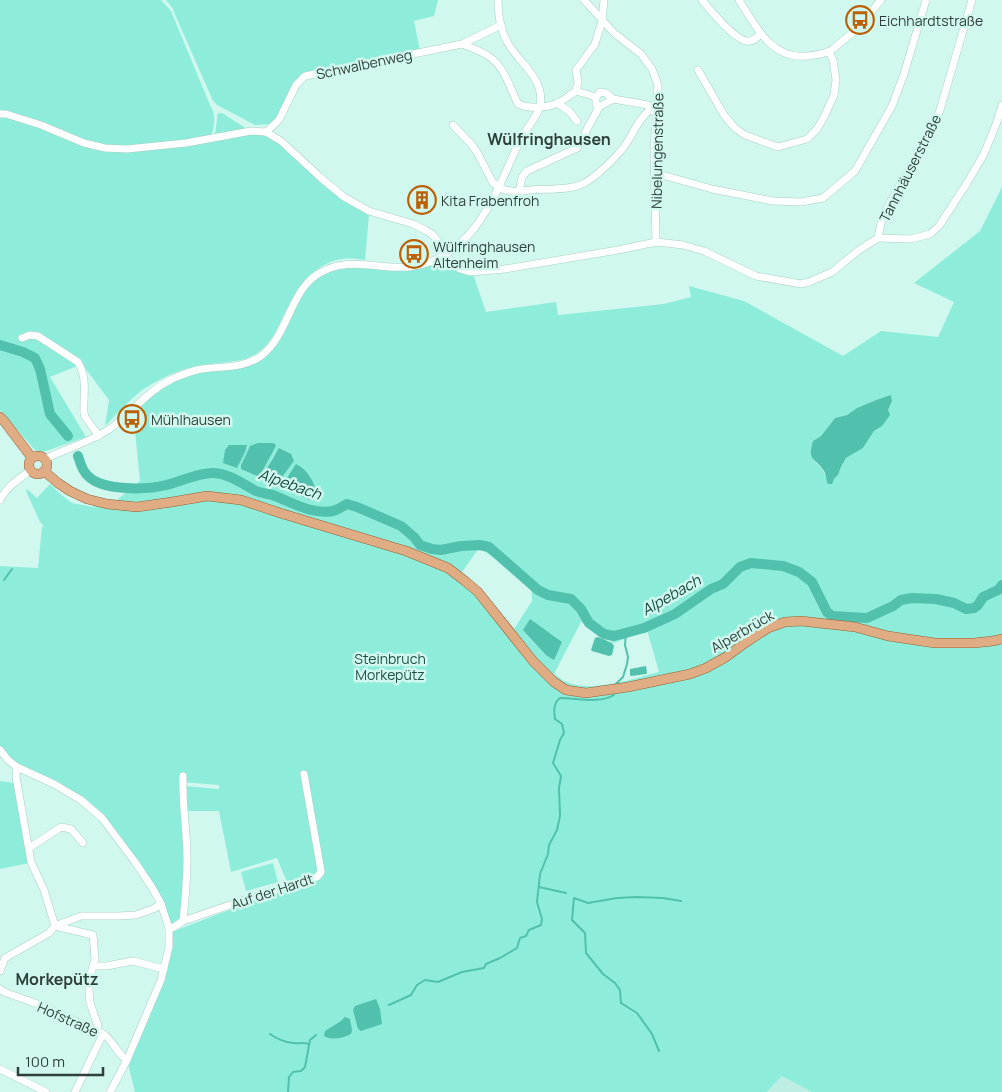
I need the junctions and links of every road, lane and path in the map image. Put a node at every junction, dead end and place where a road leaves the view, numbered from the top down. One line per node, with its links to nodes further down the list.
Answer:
1 (498, 0): 10 (street)
2 (584, 0): 9 (street, Nibelungenstraße)
3 (604, 0): 9 (street)
4 (702, 0): 11 (street)
5 (739, 0): 11 (street)
6 (881, 0): 13 (street)
7 (926, 0): 27 (street)
8 (972, 0): 30 (street, Tannhäuserstraße)
9 (602, 21): 15 (street); 22 (street, Nibelungenstraße)
10 (501, 25): 12 (street, Schwalbenweg); 20 (street)
11 (761, 34): 13 (street)
12 (462, 44): 20 (street); 26 (street, Schwalbenweg)
13 (829, 52): 14 (street)
14 (698, 70)
15 (576, 91): 16 (street); 18 (street)
16 (596, 97): 17 (street); 21 (street)
17 (613, 99): 21 (street); 22 (street)
18 (557, 103): 20 (street); 24 (street)
19 (1002, 105): 30 (street)
20 (539, 107): 28 (street)
21 (599, 107): 29 (street)
22 (653, 108): 27 (street, Nibelungenstraße); 29 (street)
23 (0, 114): 26 (street)
24 (576, 121)
25 (453, 125): 28 (street)
26 (266, 132): 32 (street, Tannhäuserstraße)
27 (655, 173): 31 (street, Nibelungenstraße)
28 (499, 187): 29 (street); 32 (street)
29 (519, 192)
30 (878, 238): 31 (street, Tannhäuserstraße)
31 (656, 242): 32 (street, Tannhäuserstraße)
32 (447, 254): 35 (street)
33 (22, 338): 35 (street)
34 (0, 417): 36 (main road)
35 (98, 436): 37 (street)
36 (32, 458): 37 (main road); 38 (main road)
37 (45, 459): 39 (main road)
38 (30, 470): 39 (main road); 40 (street)
39 (44, 471): 41 (main road, Alperbrück)
40 (0, 500)
41 (1002, 639)
42 (0, 750): 43 (street)
43 (17, 767): 47 (street); 48 (street)
44 (304, 774): 49 (street, Auf der Hardt)
45 (183, 776): 49 (street)
46 (83, 843): 47 (street)
47 (29, 848): 50 (street)
48 (161, 904): 50 (street); 51 (street)
49 (183, 922): 51 (street, Auf der Hardt)
50 (55, 926): 52 (street); 53 (street)
51 (169, 928): 54 (street)
52 (3, 958): 55 (street)
53 (93, 966): 54 (street); 57 (street)
54 (164, 969): 58 (street)
55 (0, 972)
56 (0, 989): 57 (street, Hofstraße)
57 (100, 1032): 58 (street, Hofstraße); 61 (street)
58 (127, 1060): 62 (street)
59 (0, 1069): 60 (street)
60 (46, 1092)
61 (75, 1092)
62 (110, 1092)

